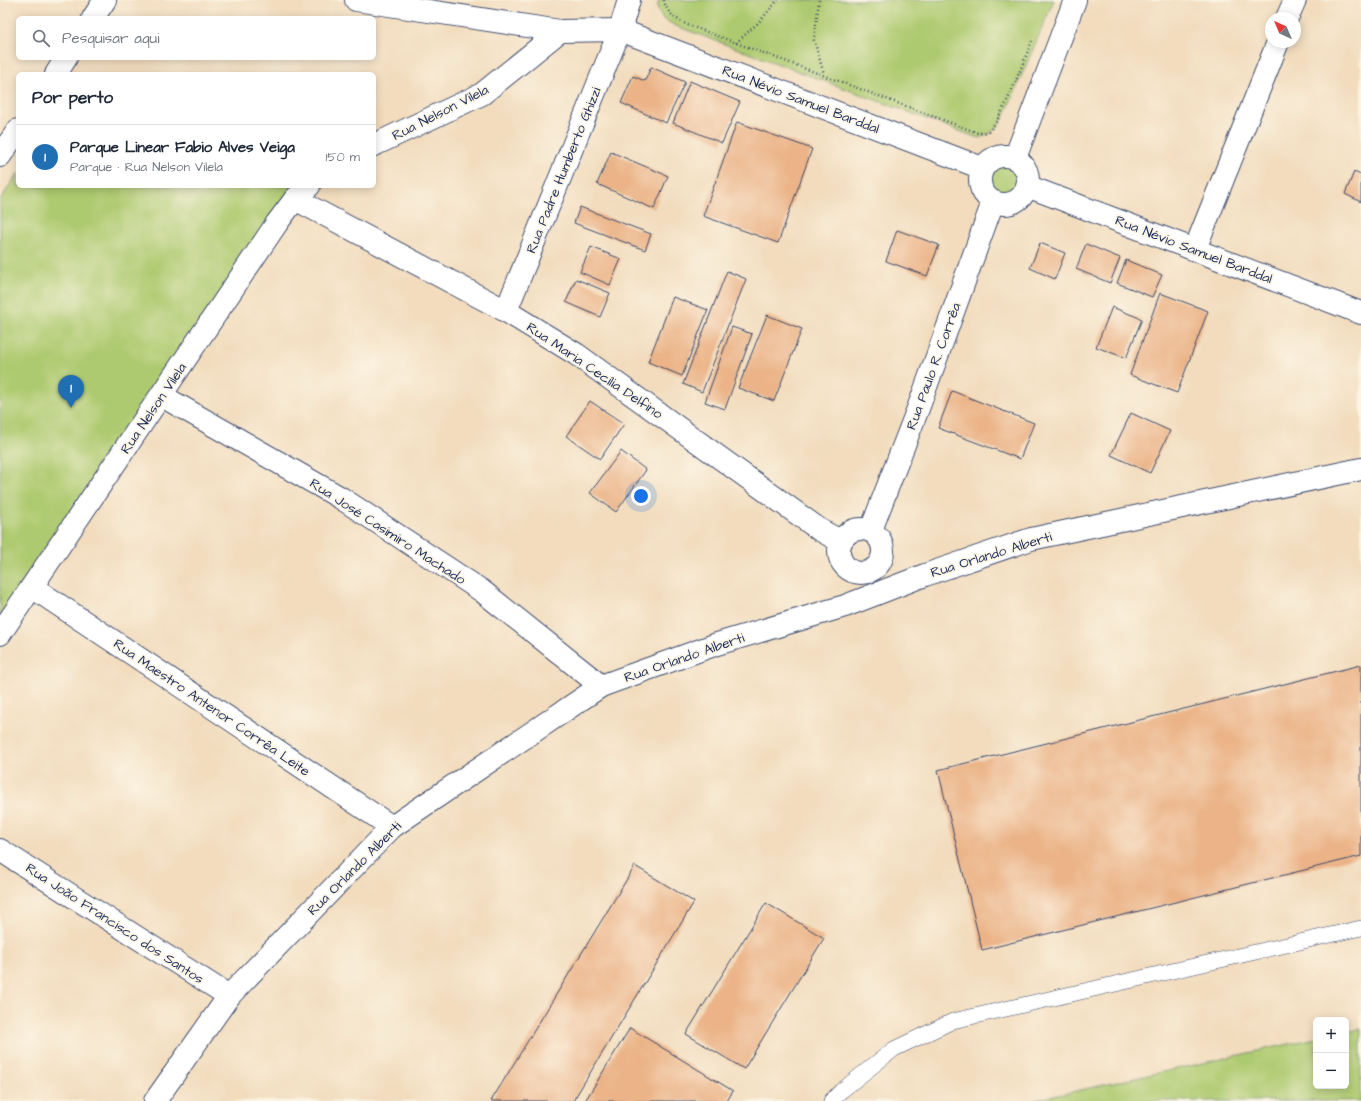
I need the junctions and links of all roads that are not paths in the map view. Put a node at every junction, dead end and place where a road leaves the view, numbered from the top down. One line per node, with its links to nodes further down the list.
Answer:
1 (106, 0): 8 (street)
2 (356, 0): 6 (street)
3 (629, 0): 9 (street, Rua Padre Humberto Ghizzi)
4 (1075, 0): 17 (street)
5 (1295, 0): 7 (street)
6 (458, 7): 10 (street)
7 (1290, 12)
8 (94, 16)
9 (620, 30): 10 (street); 18 (street, Rua Névio Samuel Barddal); 23 (street, Rua Padre Humberto Ghizzi)
10 (560, 31): 15 (street, Rua Nelson Vilela)
11 (1276, 48): 22 (street)
12 (65, 60): 13 (street)
13 (57, 72)
14 (16, 133): 16 (street)
15 (376, 144)
16 (0, 156)
17 (1015, 158): 18 (street); 19 (street)
18 (982, 168): 21 (street)
19 (1027, 186): 21 (street); 22 (street, Rua Névio Samuel Barddal)
20 (302, 192): 23 (street, Rua Maria Cecília Delfino); 25 (street, Rua Nelson Vilela)
21 (994, 202): 27 (street, Rua Paulo R. Corrêa)
22 (1195, 249): 24 (street, Rua Névio Samuel Barddal)
23 (506, 311): 28 (street, Rua Maria Cecília Delfino)
24 (1361, 313)
25 (162, 396): 30 (street, Rua Nelson Vilela); 33 (street, Rua José Casimiro Machado)
26 (1361, 469): 31 (street, Rua Orlando Alberti)
27 (871, 530): 28 (street); 29 (street)
28 (840, 541): 29 (street)
29 (860, 574): 31 (street)
30 (32, 587): 32 (street, Rua Nelson Vilela); 34 (street, Rua Maestro Antenor Corrêa Leite)
31 (845, 606): 33 (street, Rua Orlando Alberti)
32 (0, 634)
33 (601, 686): 34 (street, Rua Orlando Alberti)
34 (392, 828): 37 (street, Rua Orlando Alberti)
35 (0, 850): 37 (street, Rua João Francisco dos Santos)
36 (1361, 928): 39 (lane)
37 (229, 996): 38 (street, Rua Orlando Alberti)
38 (155, 1101)
39 (831, 1101)

